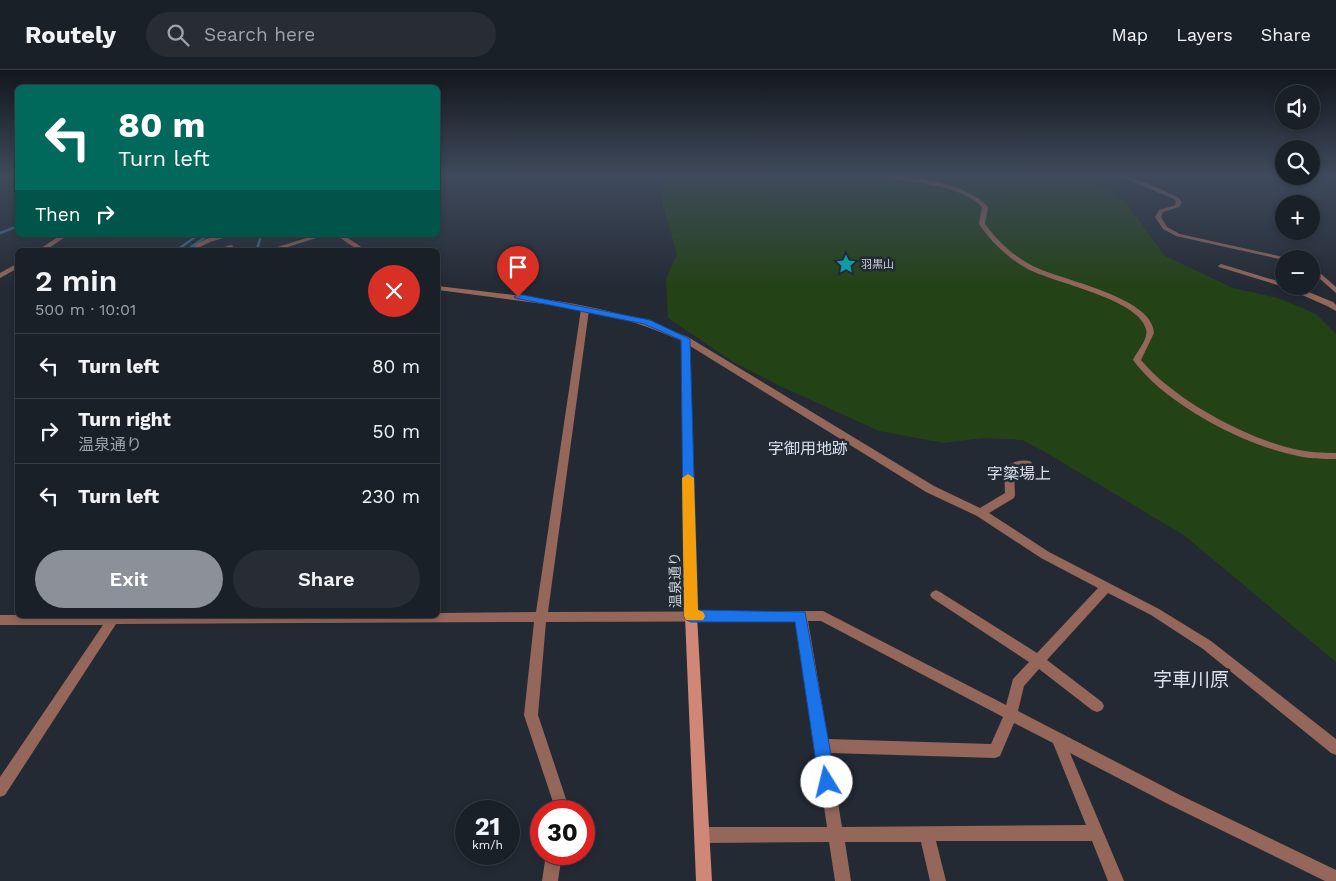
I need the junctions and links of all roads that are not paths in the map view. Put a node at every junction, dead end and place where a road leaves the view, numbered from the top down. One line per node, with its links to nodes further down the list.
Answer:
1 (983, 213): 25 (street)
2 (1160, 213): 13 (street)
3 (62, 237): 8 (street)
4 (222, 237): 9 (street)
5 (317, 237): 11 (street)
6 (342, 237): 12 (street)
7 (231, 247): 10 (street)
8 (44, 248)
9 (196, 248)
10 (226, 248)
11 (278, 248)
12 (357, 248)
13 (1275, 256)
14 (1221, 266): 18 (street)
15 (15, 267): 16 (street)
16 (0, 276)
17 (1320, 276): 20 (street)
18 (1275, 283)
19 (440, 288): 22 (street)
20 (1336, 291)
21 (1308, 295): 23 (street)
22 (585, 309): 24 (street); 31 (street)
23 (1336, 309)
24 (685, 339): 27 (street); 32 (street, 温泉通り)
25 (1336, 456)
26 (1027, 463): 27 (street)
27 (981, 514): 28 (street)
28 (1106, 587): 37 (street); 42 (street)
29 (936, 595): 37 (street)
30 (440, 616): 31 (street)
31 (541, 616): 32 (street); 44 (street)
32 (691, 616): 33 (street); 47 (street, 温泉通り)
33 (800, 616): 39 (street); 41 (street)
34 (76, 618): 36 (street)
35 (113, 618): 43 (street)
36 (0, 620)
37 (1037, 660): 38 (street); 39 (street)
38 (1097, 706)
39 (1011, 712): 40 (street); 41 (street)
40 (1057, 736): 45 (street); 50 (street)
41 (822, 746): 48 (street)
42 (1336, 748)
43 (0, 790)
44 (559, 800)
45 (1096, 833): 46 (street); 55 (street)
46 (927, 834): 48 (street); 54 (street)
47 (703, 835): 48 (street); 52 (street, 温泉通り)
48 (836, 835): 53 (street)
49 (552, 865): 51 (street)
50 (1336, 878)
51 (550, 881)
52 (704, 881)
53 (843, 881)
54 (938, 881)
55 (1116, 881)

